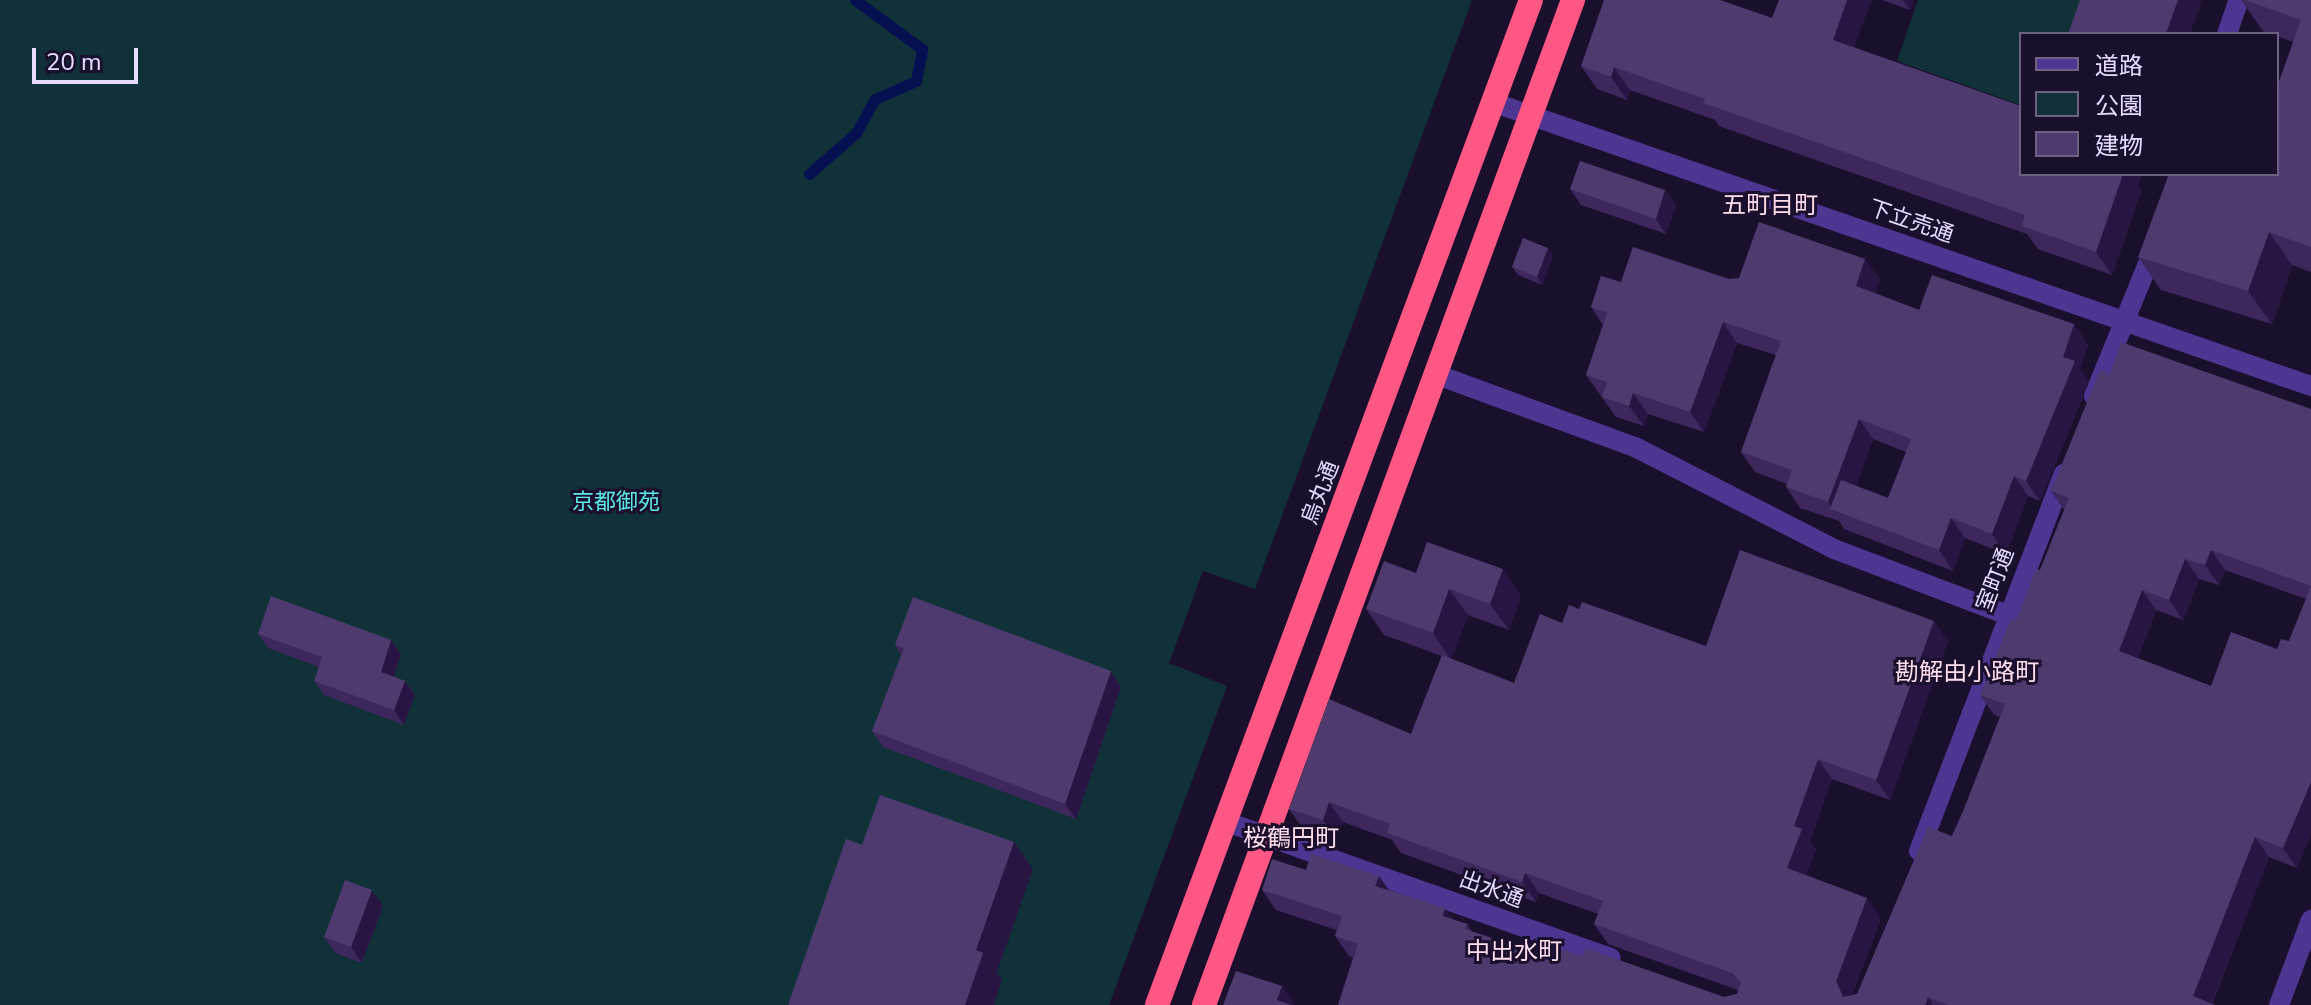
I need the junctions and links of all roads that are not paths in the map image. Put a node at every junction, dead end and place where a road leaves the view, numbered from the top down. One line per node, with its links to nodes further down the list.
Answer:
1 (1531, 0): 5 (highway, 烏丸通)
2 (1573, 0): 6 (highway)
3 (2239, 0): 4 (street)
4 (2228, 32)
5 (1495, 103): 6 (street, 下立売通); 14 (highway, 烏丸通)
6 (1532, 116): 8 (street, 下立売通); 9 (highway)
7 (2161, 228): 8 (street)
8 (2125, 322): 10 (street, 下立売通); 11 (street)
9 (1435, 374): 13 (street); 15 (highway)
10 (2311, 386)
11 (2087, 416)
12 (2070, 459): 13 (street, 室町通)
13 (2008, 615): 16 (street, 室町通)
14 (1224, 821): 15 (street, 出水通); 19 (highway, 烏丸通)
15 (1264, 835): 18 (street, 出水通); 20 (highway)
16 (1911, 875)
17 (2311, 920): 21 (street)
18 (1636, 968)
19 (1157, 1005)
20 (1204, 1005)
21 (2279, 1005)

